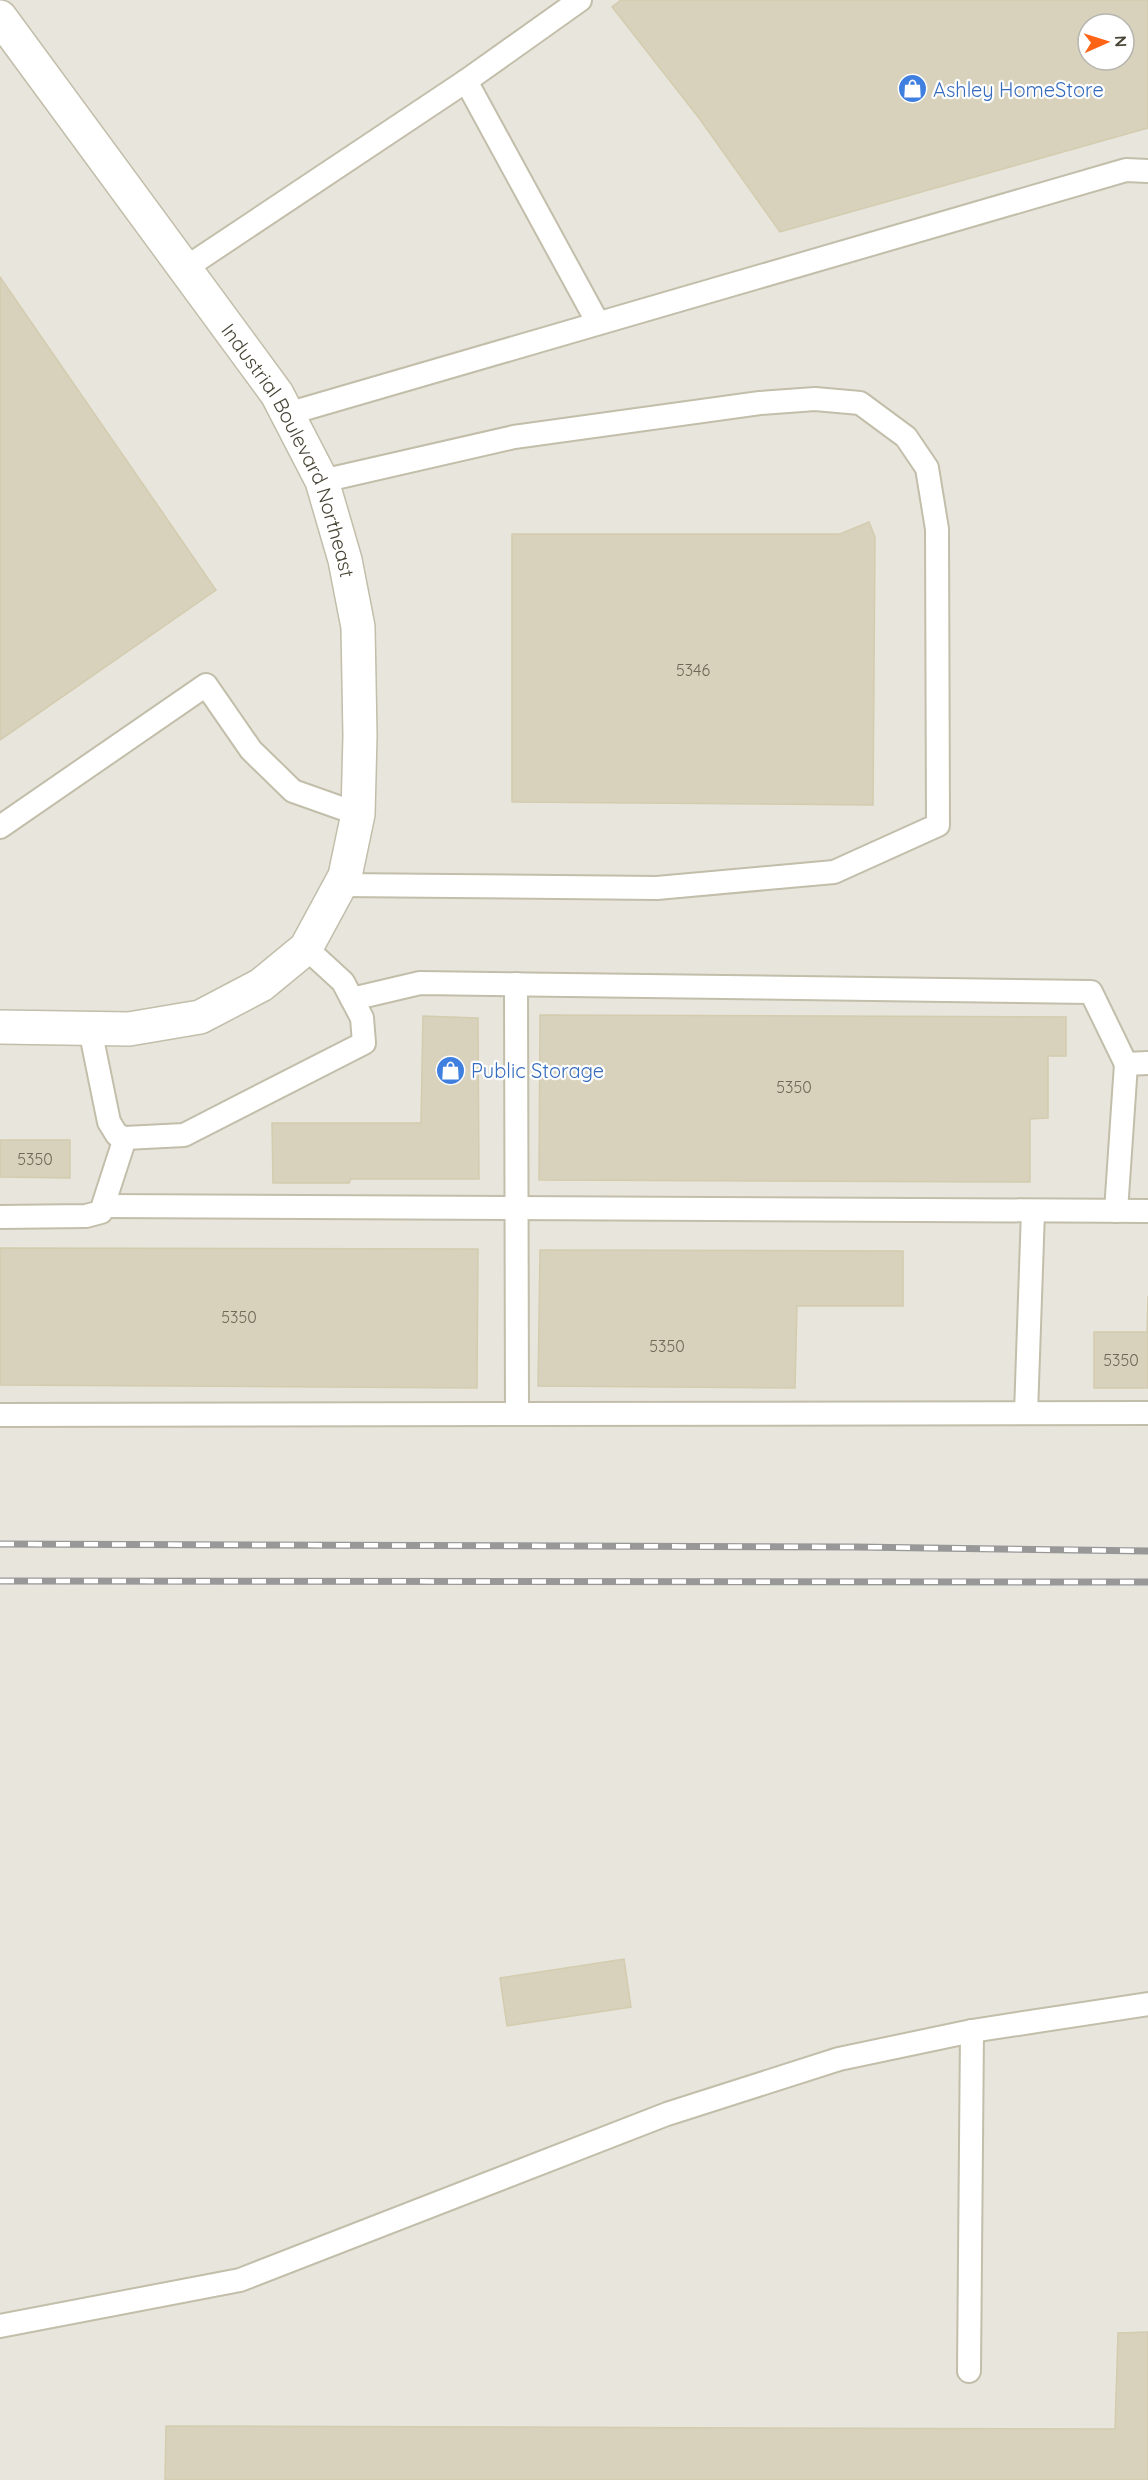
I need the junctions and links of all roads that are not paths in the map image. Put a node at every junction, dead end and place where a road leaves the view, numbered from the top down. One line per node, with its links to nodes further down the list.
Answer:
1 (580, 0): 3 (lane)
2 (0, 17): 5 (street, Industrial Boulevard Northeast)
3 (466, 81): 5 (lane); 6 (lane)
4 (1148, 171): 6 (lane)
5 (184, 269): 7 (street, Industrial Boulevard Northeast)
6 (598, 323): 7 (lane)
7 (287, 414): 8 (street, Industrial Boulevard Northeast)
8 (322, 481): 9 (street, Industrial Boulevard Northeast); 11 (lane)
9 (358, 814): 10 (lane); 11 (street, Industrial Boulevard Northeast)
10 (0, 827)
11 (340, 885): 12 (street, Industrial Boulevard Northeast)
12 (306, 948): 14 (lane); 16 (street)
13 (516, 984): 14 (lane); 17 (lane); 20 (lane)
14 (352, 999): 18 (lane)
15 (0, 1027): 16 (street)
16 (90, 1029): 18 (lane)
17 (1137, 1064): 22 (lane)
18 (125, 1138): 19 (lane)
19 (105, 1206): 20 (lane); 24 (lane)
20 (516, 1208): 21 (lane); 27 (lane)
21 (1033, 1211): 22 (lane); 25 (lane)
22 (1116, 1211): 23 (lane)
23 (1148, 1211)
24 (0, 1217)
25 (1026, 1413): 26 (lane); 27 (lane)
26 (1148, 1413)
27 (518, 1414): 28 (lane)
28 (0, 1415)
29 (1148, 2004): 30 (lane)
30 (972, 2031): 31 (lane); 32 (lane)
31 (0, 2326)
32 (969, 2372)

